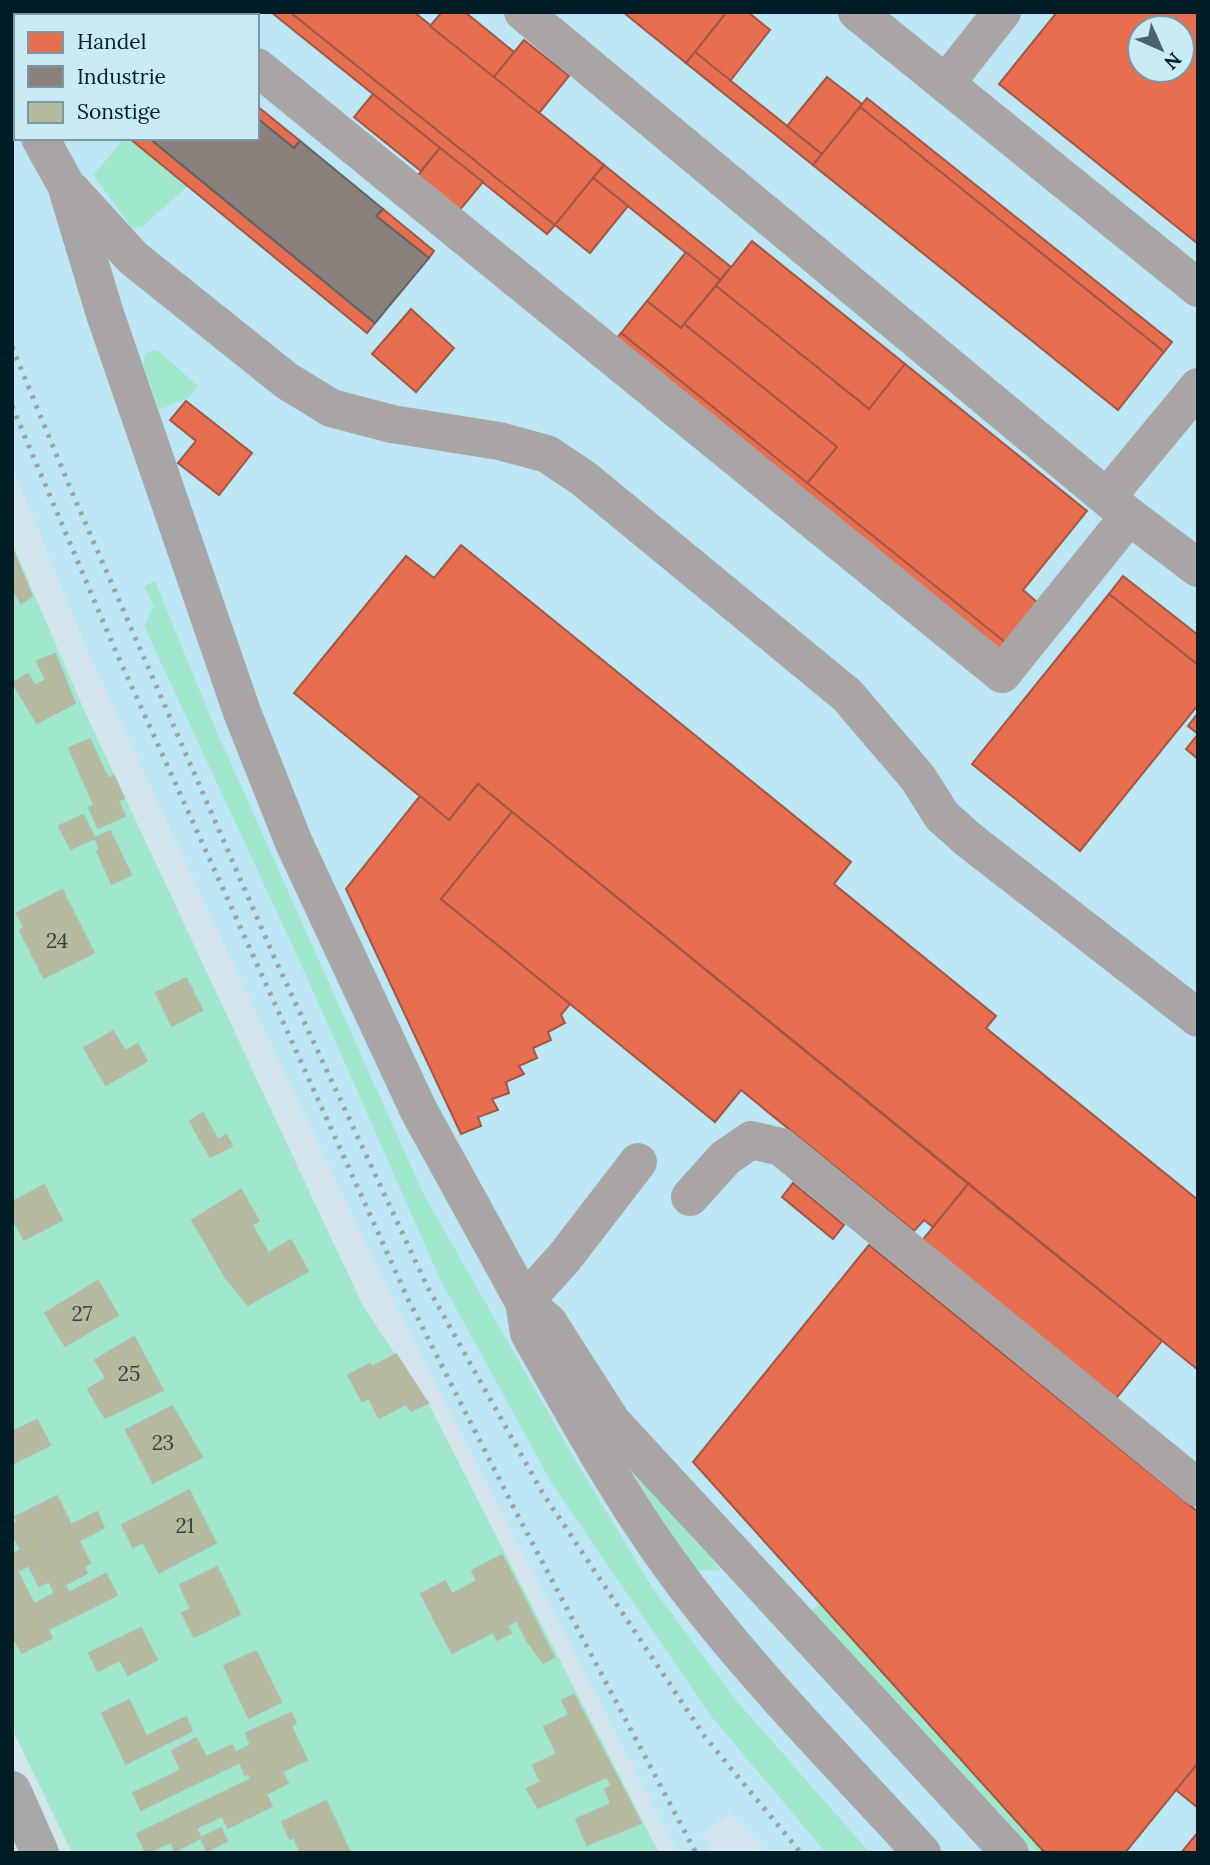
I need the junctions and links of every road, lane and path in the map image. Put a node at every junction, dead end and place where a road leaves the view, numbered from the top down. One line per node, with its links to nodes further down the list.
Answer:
1 (523, 12): 10 (lane)
2 (857, 12): 5 (lane)
3 (1002, 12): 5 (lane)
4 (259, 69): 10 (lane)
5 (946, 83): 8 (lane)
6 (41, 140): 7 (lane)
7 (66, 184): 12 (lane); 15 (lane)
8 (1198, 288)
9 (1198, 387): 10 (lane)
10 (1118, 507): 11 (lane)
11 (1198, 568)
12 (1198, 1018)
13 (638, 1162): 15 (lane)
14 (690, 1197): 16 (lane)
15 (524, 1302): 19 (lane); 20 (lane)
16 (1198, 1488)
17 (12, 1790): 18 (main road)
18 (40, 1853)
19 (922, 1853)
20 (1010, 1853)

